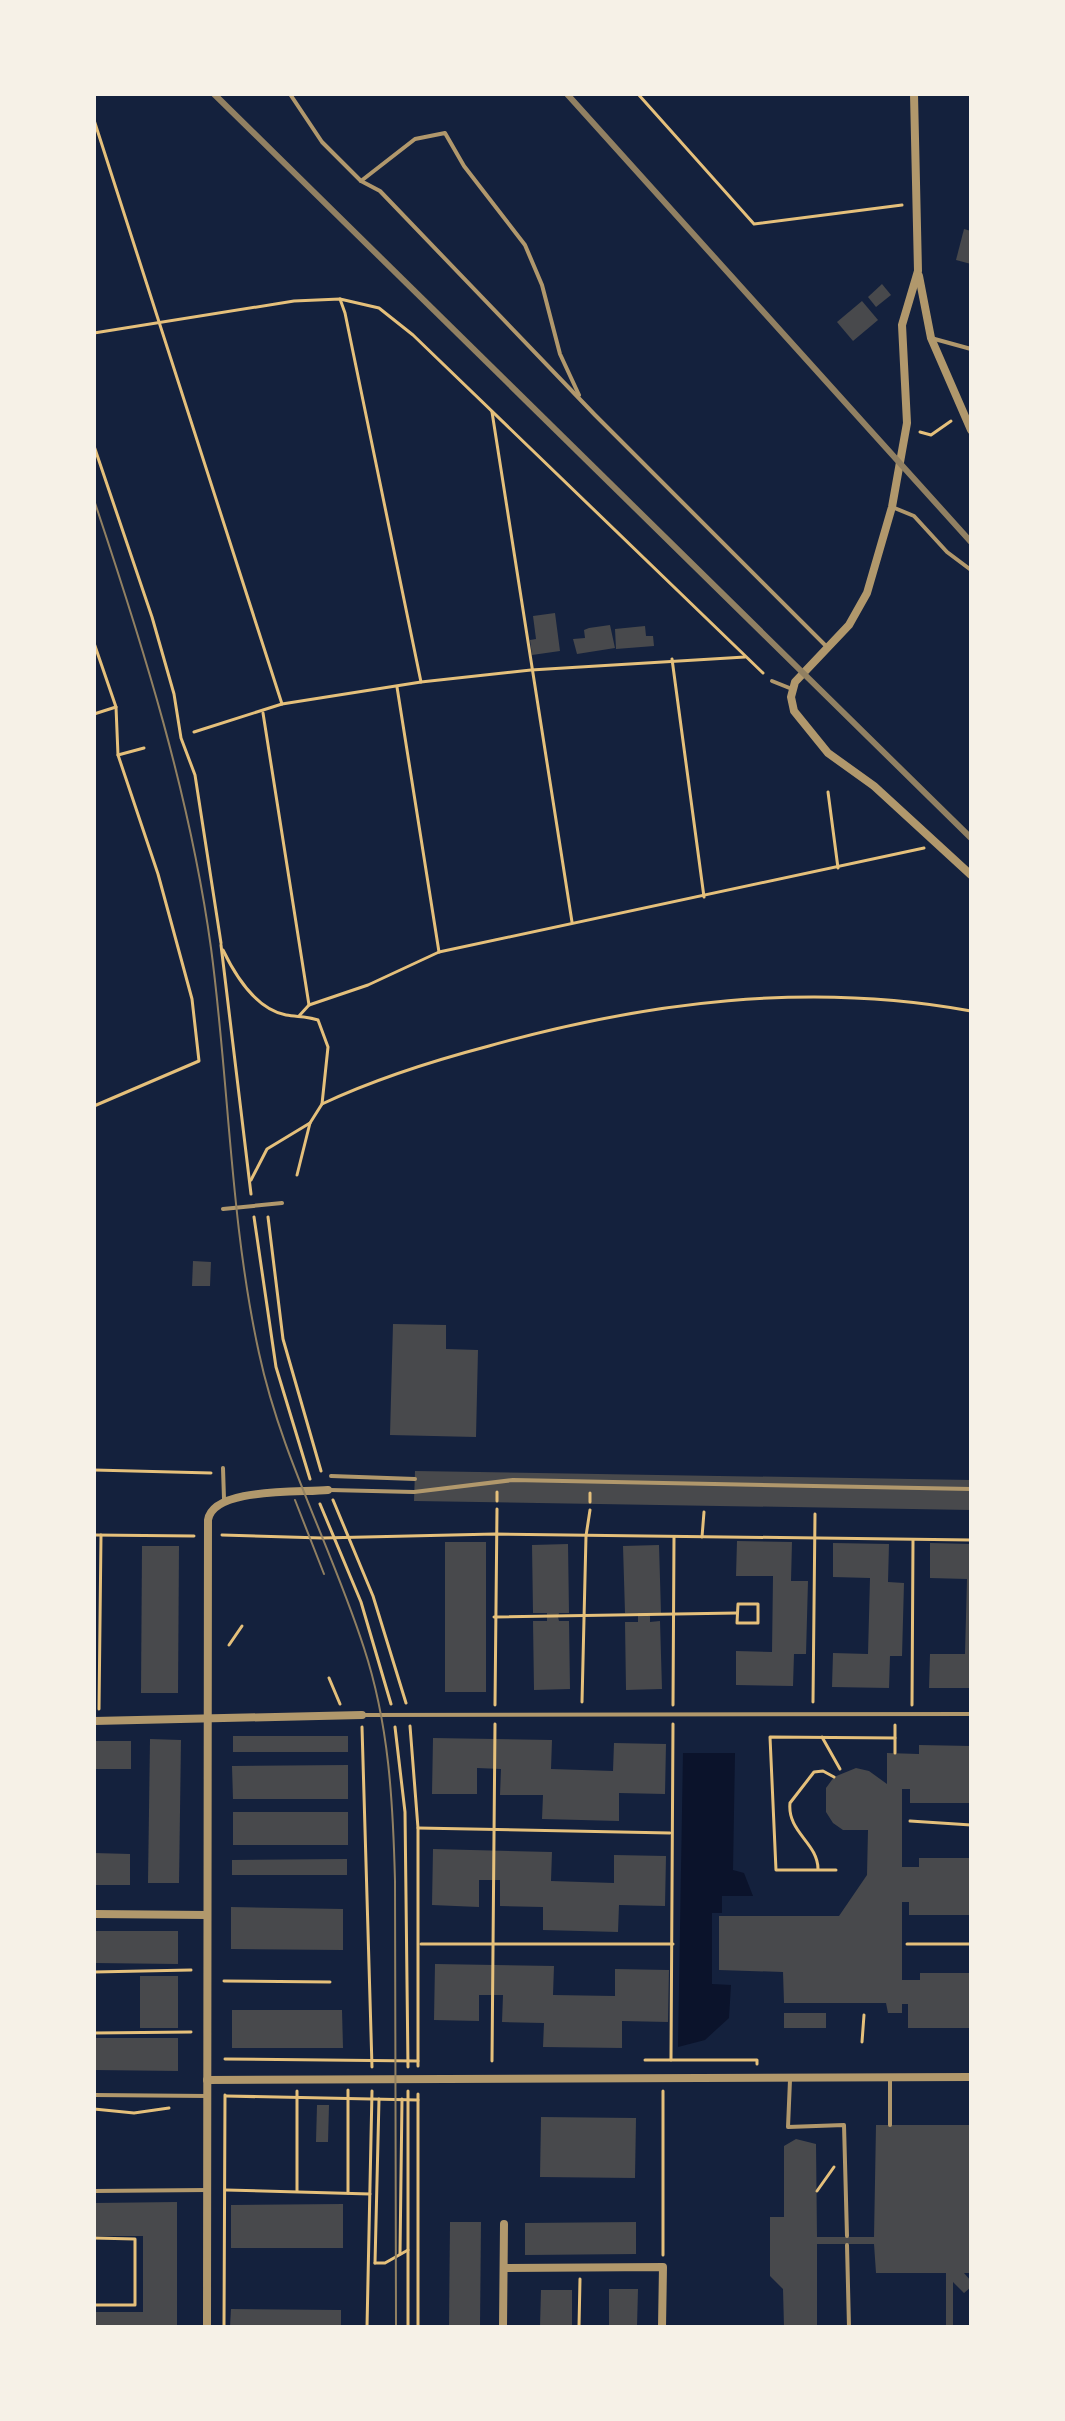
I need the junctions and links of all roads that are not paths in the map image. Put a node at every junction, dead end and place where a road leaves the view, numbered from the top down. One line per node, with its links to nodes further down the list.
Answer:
1 (290, 94): 3 (lane)
2 (914, 94): 4 (street)
3 (361, 181): 7 (lane); 7 (lane)
4 (918, 271): 5 (street); 9 (street)
5 (931, 338): 6 (lane); 8 (street)
6 (971, 349)
7 (582, 400): 11 (lane)
8 (971, 430)
9 (892, 507): 10 (lane); 11 (street)
10 (971, 570)
11 (827, 647): 13 (street)
12 (772, 681): 13 (lane)
13 (792, 689): 14 (street)
14 (971, 875)
15 (282, 1203): 16 (lane)
16 (223, 1209)
17 (223, 1471): 22 (lane)
18 (331, 1476): 19 (lane)
19 (415, 1479)
20 (971, 1489): 21 (lane)
21 (328, 1490): 22 (street)
22 (224, 1499): 25 (street)
23 (971, 1714): 24 (lane)
24 (362, 1715): 25 (street)
25 (205, 1718): 26 (street); 28 (street)
26 (97, 1721)
27 (94, 1914): 28 (street)
28 (207, 1915): 32 (street)
29 (890, 2077): 30 (street); 31 (street); 35 (lane)
30 (971, 2077)
31 (790, 2078): 32 (street); 39 (lane)
32 (207, 2080): 34 (street)
33 (94, 2095): 34 (lane)
34 (207, 2096): 36 (street)
35 (890, 2125)
36 (207, 2190): 37 (lane); 42 (street)
37 (94, 2191)
38 (504, 2224): 41 (street)
39 (847, 2236)
40 (847, 2245): 45 (lane)
41 (504, 2268): 43 (street); 44 (street)
42 (207, 2327)
43 (503, 2327)
44 (662, 2327)
45 (849, 2327)

